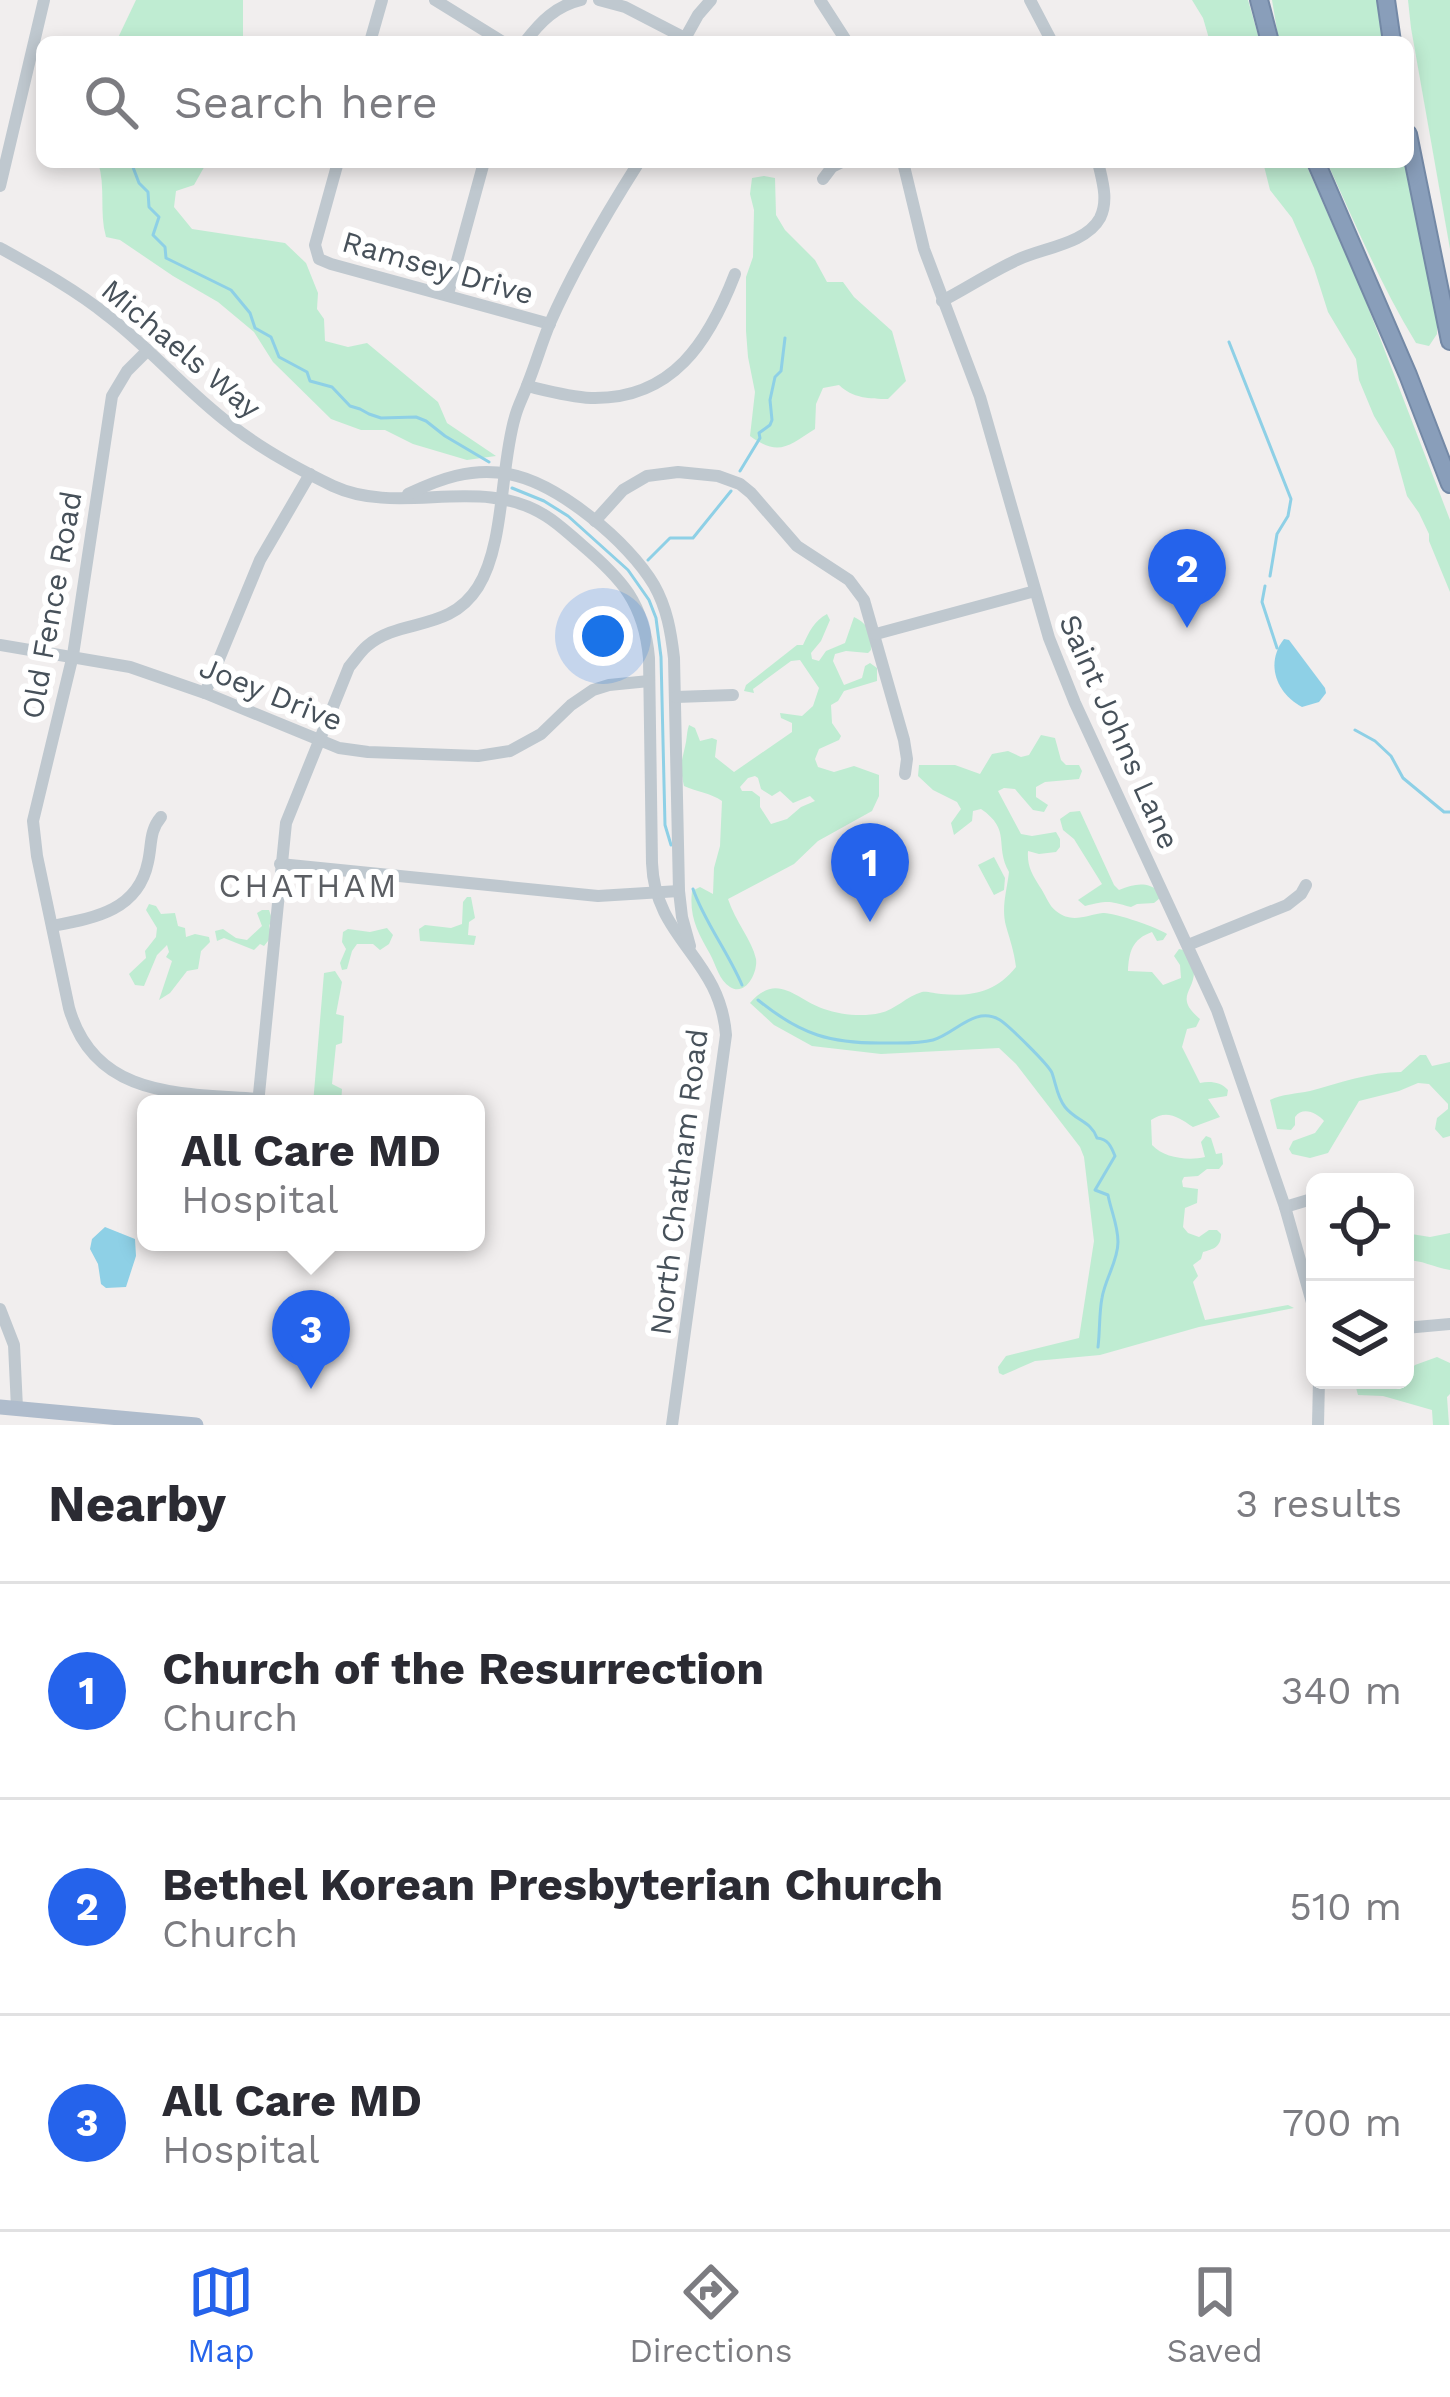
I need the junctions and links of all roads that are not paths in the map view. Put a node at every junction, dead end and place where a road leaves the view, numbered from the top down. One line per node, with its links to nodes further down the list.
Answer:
1 (44, 0): 29 (street)
2 (382, 0): 11 (street)
3 (435, 0): 12 (street)
4 (581, 0): 13 (street)
5 (599, 0): 14 (street)
6 (711, 0): 15 (street)
7 (820, 0): 16 (street)
8 (1030, 0): 17 (street)
9 (1257, 0): 18 (highway)
10 (1386, 0): 19 (highway)
11 (372, 36)
12 (493, 36)
13 (529, 36)
14 (677, 36)
15 (687, 36)
16 (843, 36)
17 (1049, 36)
18 (1268, 36)
19 (1391, 36)
20 (1414, 164): 35 (highway)
21 (336, 168): 32 (street, Ramsey Drive)
22 (482, 168): 32 (street)
23 (635, 168): 34 (street)
24 (832, 168): 28 (street)
25 (905, 168): 33 (street, Saint Johns Lane)
26 (1099, 168): 33 (street)
27 (1319, 168): 40 (highway)
28 (823, 179)
29 (0, 186)
30 (0, 248): 36 (street, Michaels Way)
31 (735, 274): 37 (street)
32 (448, 295): 34 (street, Ramsey Drive)
33 (942, 302): 44 (street, Saint Johns Lane)
34 (550, 324): 37 (street)
35 (1450, 341)
36 (148, 350): 39 (street, Michaels Way); 47 (street, Old Fence Road)
37 (527, 386): 38 (street)
38 (505, 473): 41 (street, Michaels Way); 42 (street); 43 (street, North Chatham Road)
39 (310, 474): 41 (street, Michaels Way); 49 (street)
40 (1450, 484)
41 (403, 496): 42 (street, Michaels Way)
42 (501, 499): 48 (street, North Chatham Road); 52 (street)
43 (595, 521): 45 (street); 51 (street, North Chatham Road)
44 (1035, 591): 45 (street); 60 (street, Saint Johns Lane)
45 (876, 634): 53 (street)
46 (0, 644): 47 (street, Joey Drive)
47 (73, 656): 49 (street, Joey Drive); 59 (street, Old Fence Road)
48 (650, 681): 52 (street, Joey Drive); 58 (street, North Chatham Road)
49 (205, 693): 52 (street, Joey Drive)
50 (734, 695): 51 (street)
51 (676, 697): 57 (street, North Chatham Road)
52 (320, 741): 55 (street)
53 (905, 774)
54 (161, 817): 59 (street)
55 (280, 864): 58 (street); 63 (street)
56 (1306, 885): 60 (street)
57 (679, 891): 58 (street); 61 (street, North Chatham Road)
58 (655, 894): 61 (street, North Chatham Road)
59 (52, 926): 62 (street, Old Fence Road)
60 (1188, 945): 65 (street, Saint Johns Lane)
61 (693, 953): 75 (street, North Chatham Road)
62 (204, 1095)
63 (259, 1095)
64 (1306, 1201): 65 (street)
65 (1285, 1207): 66 (street, Saint Johns Lane)
66 (1306, 1281)
67 (0, 1309): 71 (street)
68 (1450, 1324): 69 (street)
69 (1414, 1327)
70 (1318, 1389): 76 (street)
71 (9, 1407): 72 (main road); 73 (main road)
72 (0, 1418)
73 (126, 1422): 74 (main road)
74 (196, 1425)
75 (672, 1425)
76 (1318, 1425)

